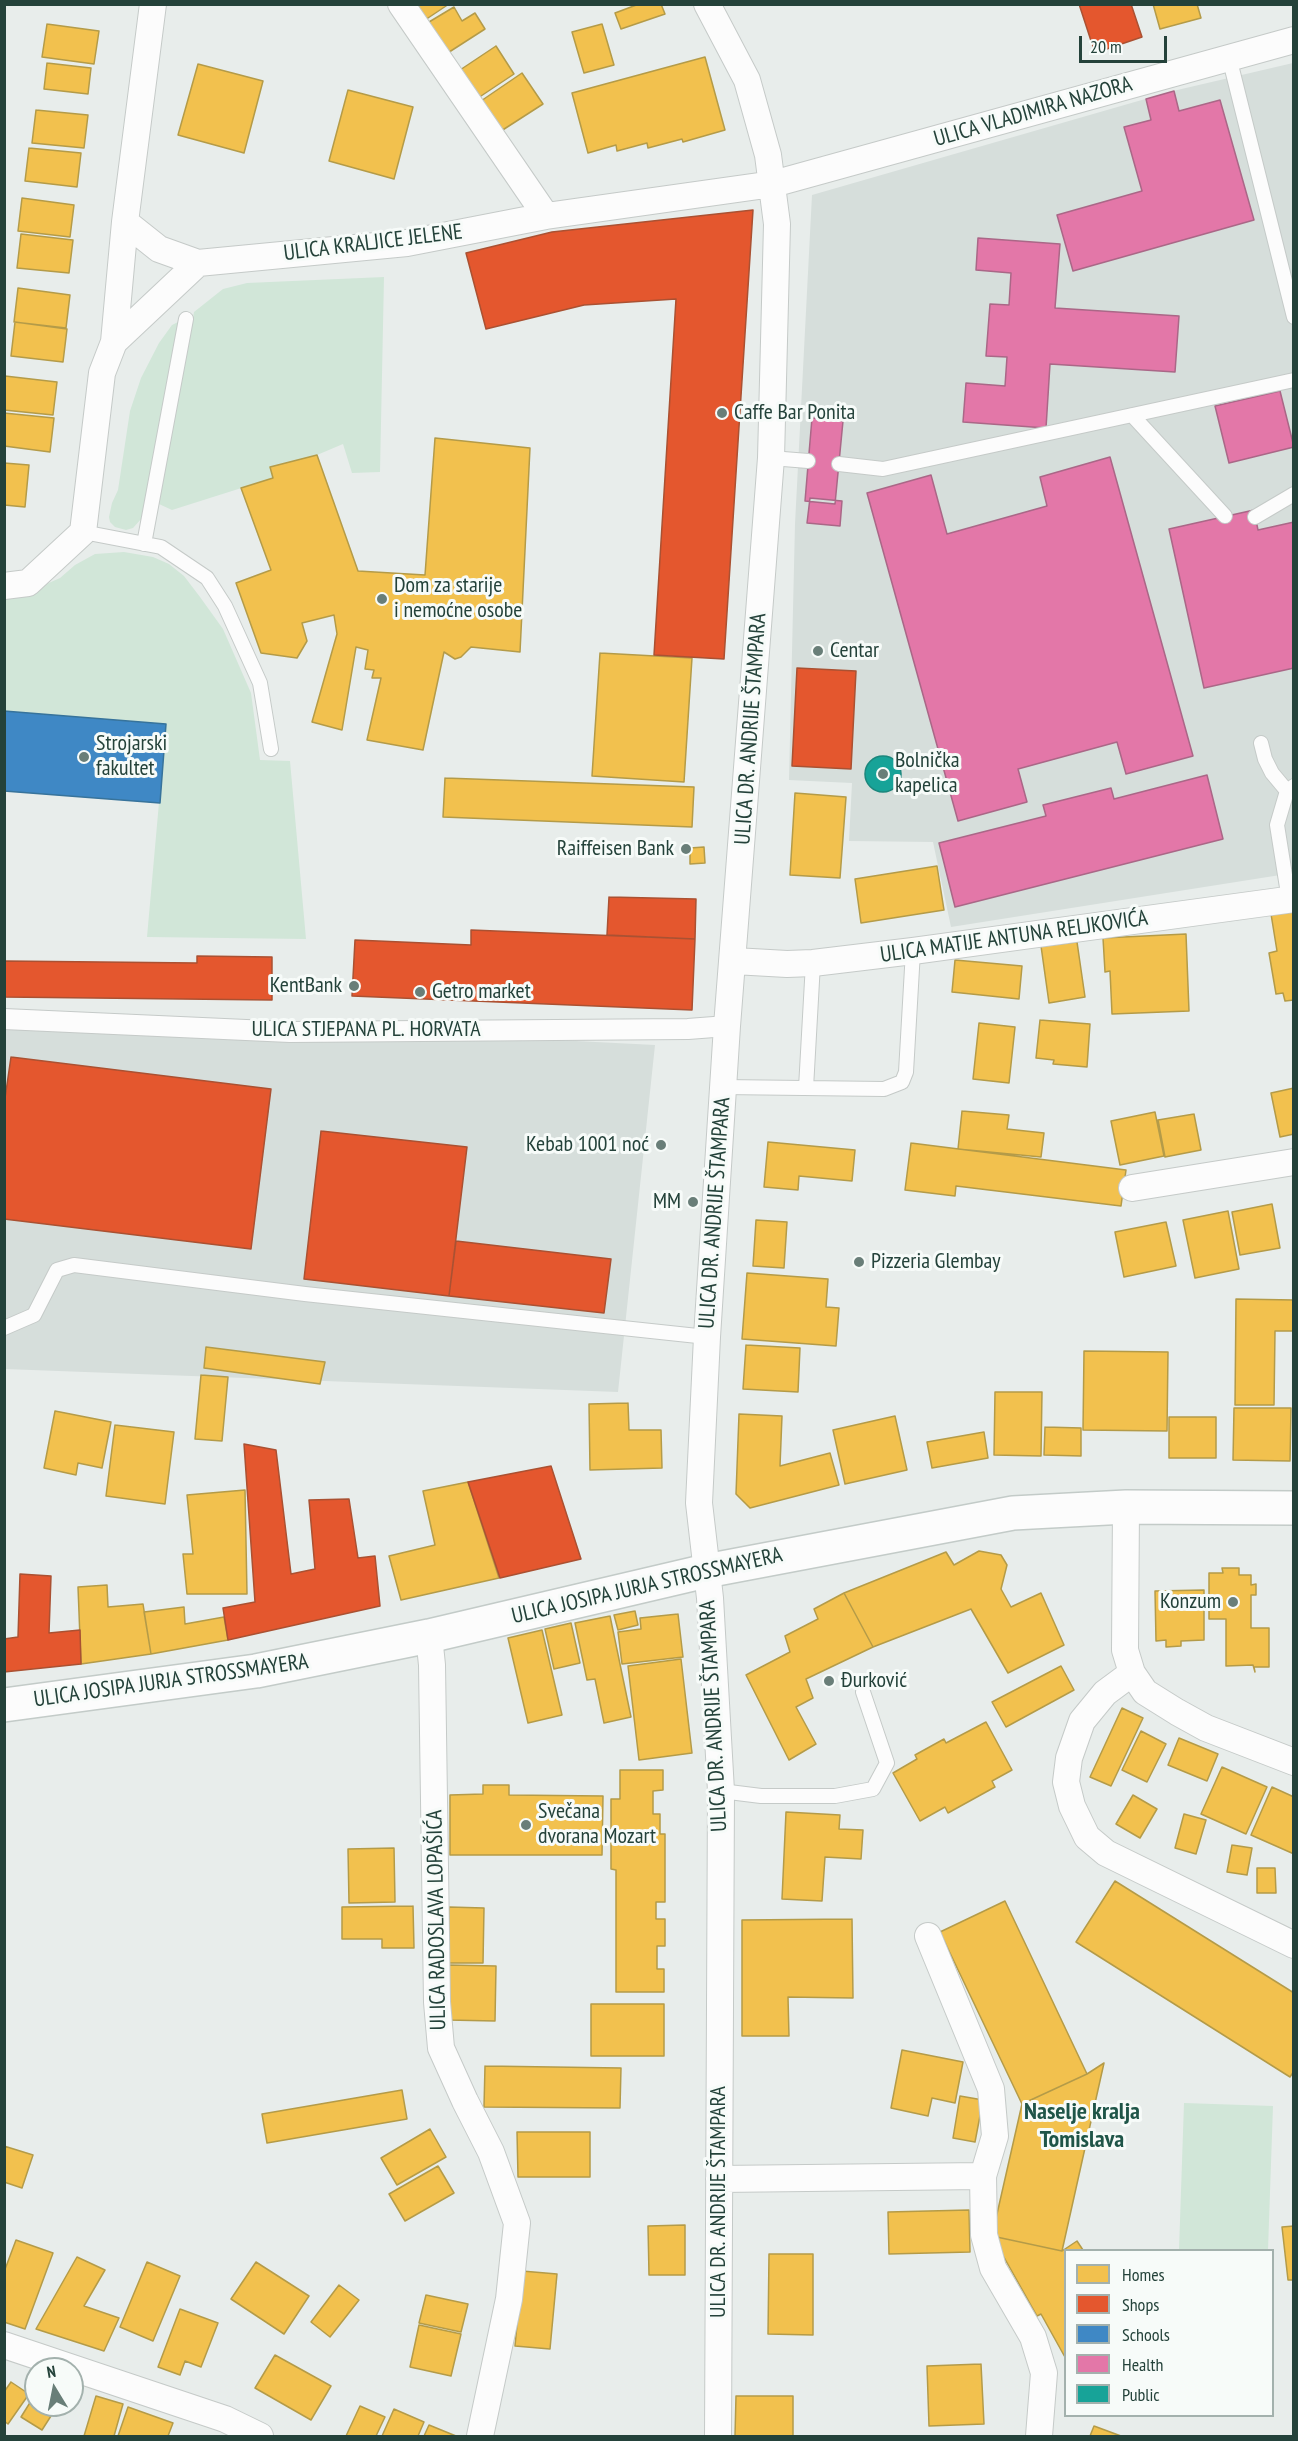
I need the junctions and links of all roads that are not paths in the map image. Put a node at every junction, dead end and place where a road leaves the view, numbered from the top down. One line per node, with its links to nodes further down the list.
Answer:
1 (153, 4): 8 (street)
2 (401, 4): 7 (street)
3 (707, 4): 6 (street, ULICA DR. ANDRIJE ŠTAMPARA)
4 (1293, 40): 5 (street, ULICA VLADIMIRA NAZORA)
5 (1229, 57): 6 (street, ULICA VLADIMIRA NAZORA); 10 (lane)
6 (773, 184): 7 (street, ULICA KRALJICE JELENE); 15 (street, ULICA DR. ANDRIJE ŠTAMPARA)
7 (546, 216): 9 (street, ULICA KRALJICE JELENE)
8 (125, 222): 9 (street, ULICA KRALJICE JELENE); 12 (street)
9 (198, 263): 12 (street)
10 (1293, 317)
11 (186, 319): 22 (lane)
12 (114, 342): 21 (street)
13 (1293, 380): 14 (lane)
14 (1132, 415): 17 (lane); 19 (lane)
15 (771, 458): 16 (lane); 29 (street, ULICA DR. ANDRIJE ŠTAMPARA)
16 (808, 461)
17 (839, 464)
18 (1293, 494): 20 (lane)
19 (1225, 516)
20 (1255, 517)
21 (83, 532): 22 (lane); 23 (street)
22 (144, 544): 25 (lane)
23 (4, 586)
24 (1261, 743): 26 (lane)
25 (271, 748)
26 (1290, 789): 27 (lane)
27 (1291, 900): 28 (street, ULICA MATIJE ANTUNA RELJKOVIĆA)
28 (913, 951): 30 (street, ULICA MATIJE ANTUNA RELJKOVIĆA); 34 (lane)
29 (734, 961): 30 (street, ULICA MATIJE ANTUNA RELJKOVIĆA); 32 (street, ULICA DR. ANDRIJE ŠTAMPARA)
30 (813, 963): 34 (lane)
31 (4, 1019): 32 (street, ULICA STJEPANA PL. HORVATA)
32 (727, 1026): 33 (street, ULICA DR. ANDRIJE ŠTAMPARA)
33 (723, 1087): 34 (lane); 38 (street, ULICA DR. ANDRIJE ŠTAMPARA)
34 (806, 1088)
35 (1293, 1162): 36 (street)
36 (1132, 1188)
37 (4, 1328): 38 (lane)
38 (706, 1337): 41 (street, ULICA DR. ANDRIJE ŠTAMPARA)
39 (1126, 1507): 40 (main road, ULICA JOSIPA JURJA STROSSMAYERA); 41 (main road, ULICA JOSIPA JURJA STROSSMAYERA); 43 (street)
40 (1293, 1508)
41 (706, 1571): 42 (main road, ULICA JOSIPA JURJA STROSSMAYERA); 47 (street, ULICA DR. ANDRIJE ŠTAMPARA)
42 (429, 1636): 45 (main road, ULICA JOSIPA JURJA STROSSMAYERA); 54 (street, ULICA RADOSLAVA LOPAŠIĆA)
43 (1132, 1673): 46 (street); 49 (street)
44 (863, 1692): 47 (lane)
45 (4, 1705)
46 (1293, 1762)
47 (721, 1791): 51 (street, ULICA DR. ANDRIJE ŠTAMPARA)
48 (928, 1936): 50 (street)
49 (1293, 1945)
50 (983, 2176): 51 (street); 56 (street)
51 (719, 2179): 55 (street, ULICA DR. ANDRIJE ŠTAMPARA)
52 (4, 2345): 53 (street)
53 (260, 2436)
54 (480, 2436)
55 (718, 2436)
56 (1039, 2436)

